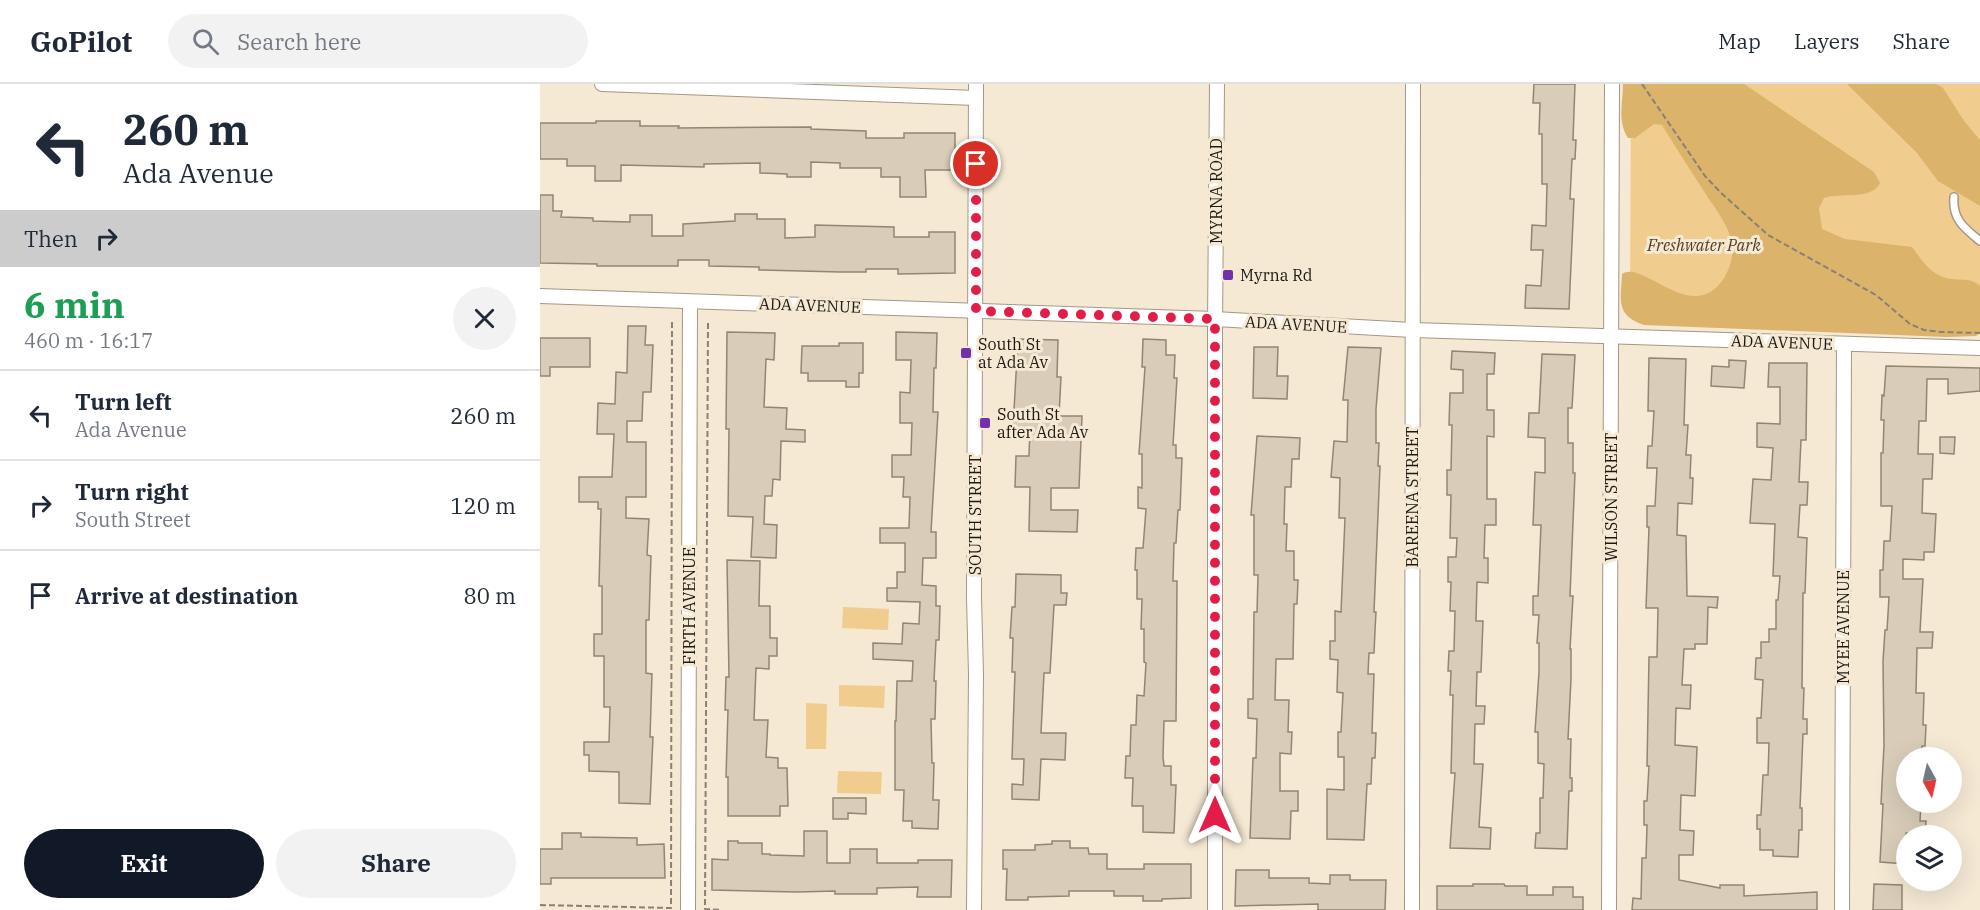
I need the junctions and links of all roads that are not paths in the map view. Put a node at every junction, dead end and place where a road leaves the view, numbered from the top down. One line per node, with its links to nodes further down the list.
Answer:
1 (602, 84): 5 (street)
2 (1217, 84): 11 (street, MYRNA ROAD)
3 (1413, 84): 12 (street, BAREENA STREET)
4 (1612, 84): 13 (street, WILSON STREET)
5 (976, 91): 10 (street, SOUTH STREET)
6 (1954, 197): 7 (lane)
7 (1980, 241)
8 (540, 297): 9 (street, ADA AVENUE)
9 (690, 302): 10 (street, ADA AVENUE); 16 (street, FIRTH AVENUE)
10 (976, 311): 11 (street, ADA AVENUE); 17 (street, SOUTH STREET)
11 (1215, 319): 12 (street, ADA AVENUE); 18 (street, MYRNA ROAD)
12 (1412, 330): 13 (street, ADA AVENUE); 19 (street, BAREENA STREET)
13 (1611, 336): 14 (street, ADA AVENUE); 20 (street, WILSON STREET)
14 (1844, 345): 15 (street, ADA AVENUE); 21 (street, MYEE AVENUE)
15 (1980, 348)
16 (688, 910)
17 (974, 910)
18 (1215, 910)
19 (1412, 910)
20 (1609, 910)
21 (1842, 910)

